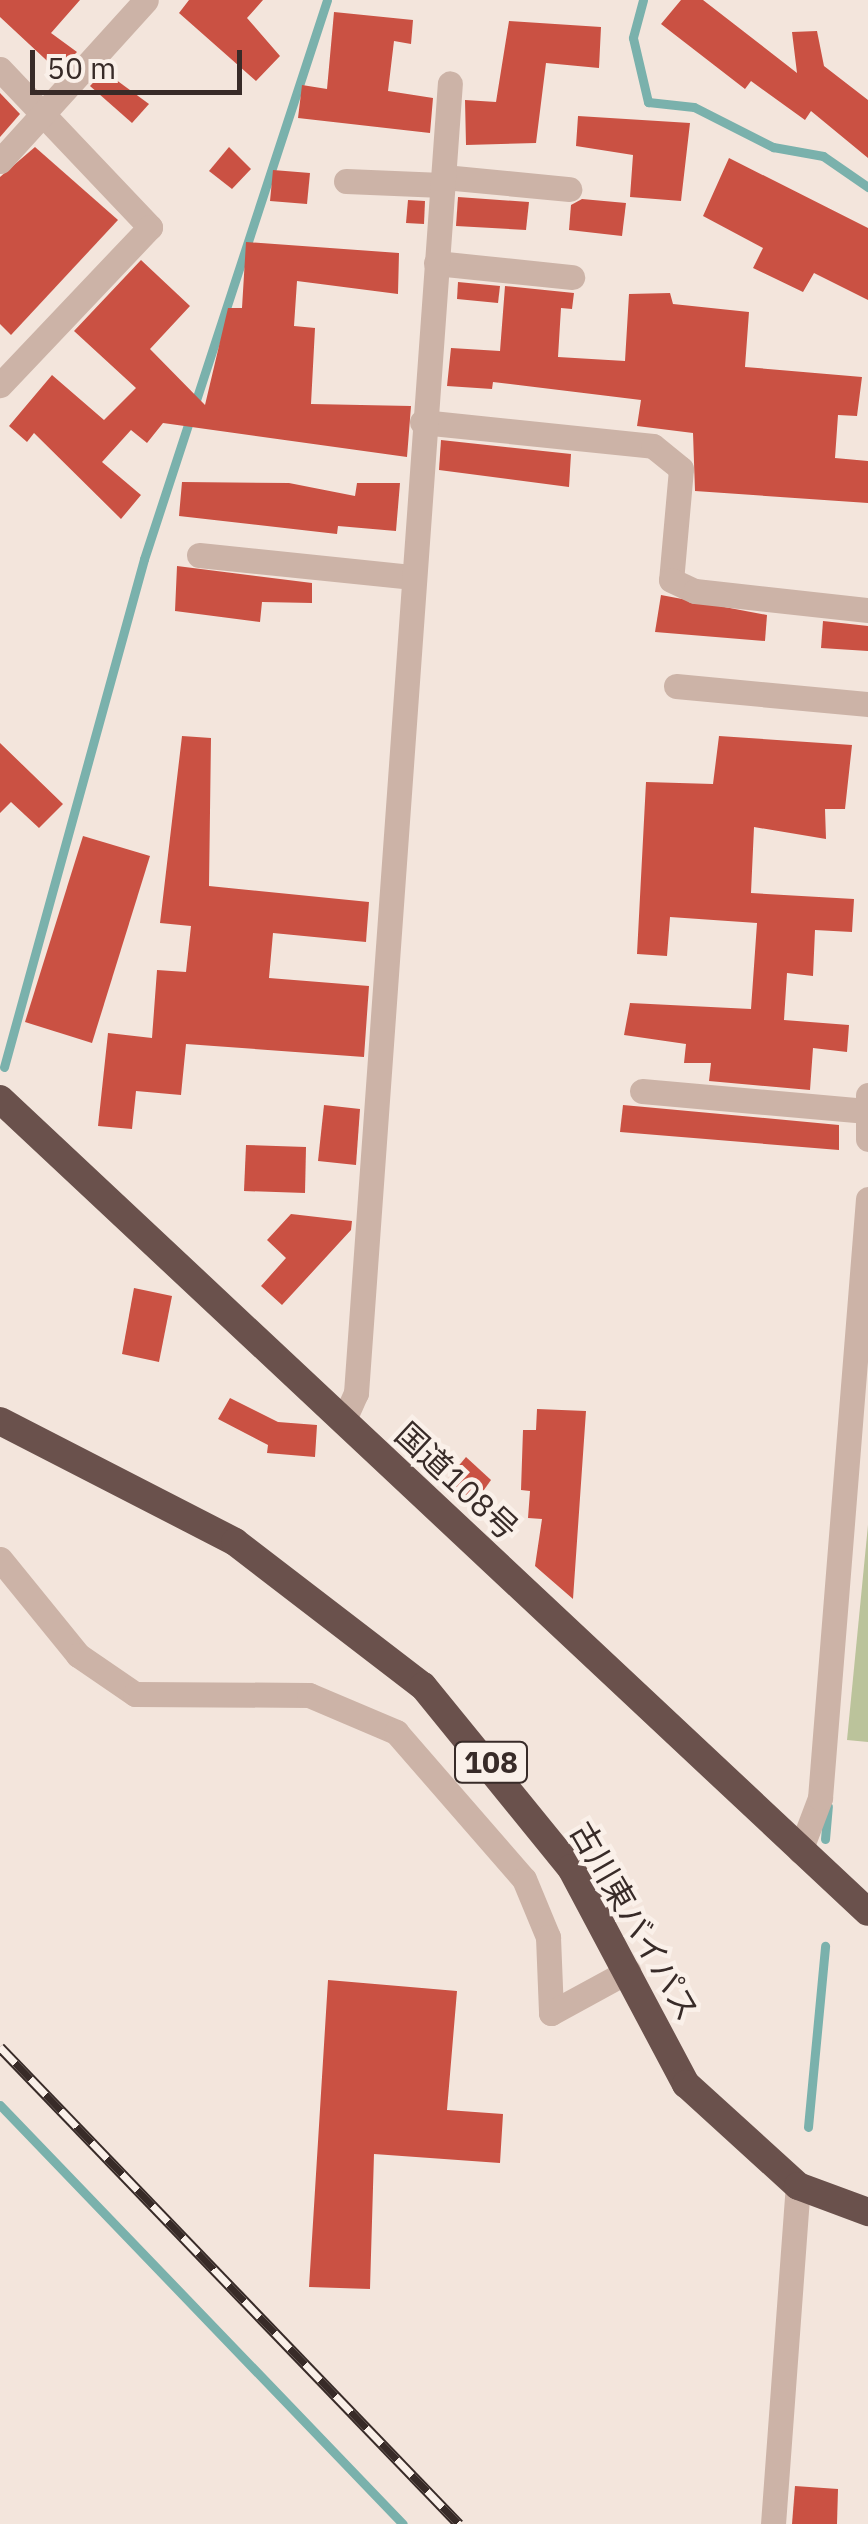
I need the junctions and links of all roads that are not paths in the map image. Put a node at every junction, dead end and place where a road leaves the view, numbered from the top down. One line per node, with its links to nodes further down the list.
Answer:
1 (146, 0): 4 (street)
2 (0, 68): 4 (street)
3 (450, 83): 7 (street)
4 (44, 110): 5 (street); 11 (street)
5 (0, 161)
6 (346, 181): 7 (street)
7 (443, 181): 8 (street); 9 (street)
8 (569, 189)
9 (436, 263): 10 (street); 12 (street)
10 (572, 278)
11 (0, 385)
12 (422, 422): 14 (street); 15 (street)
13 (199, 555): 14 (street)
14 (411, 577): 27 (street)
15 (868, 610)
16 (676, 686): 17 (street)
17 (868, 704)
18 (642, 1091): 21 (street)
19 (868, 1095): 21 (street)
20 (0, 1099): 27 (highway, 国道108号)
21 (867, 1111): 22 (street)
22 (868, 1139)
23 (868, 1199): 24 (street)
24 (862, 1337): 25 (street)
25 (858, 1420): 29 (street)
26 (0, 1421): 31 (highway, 古川東バイパス / 108)
27 (343, 1422): 29 (highway, 国道108号)
28 (0, 1559): 31 (street)
29 (800, 1851): 30 (highway, 国道108号)
30 (868, 1912)
31 (628, 1971): 32 (highway, 古川東バイパス / 108)
32 (798, 2186): 33 (highway, 古川東バイパス / 108); 34 (street)
33 (868, 2212)
34 (773, 2524)

